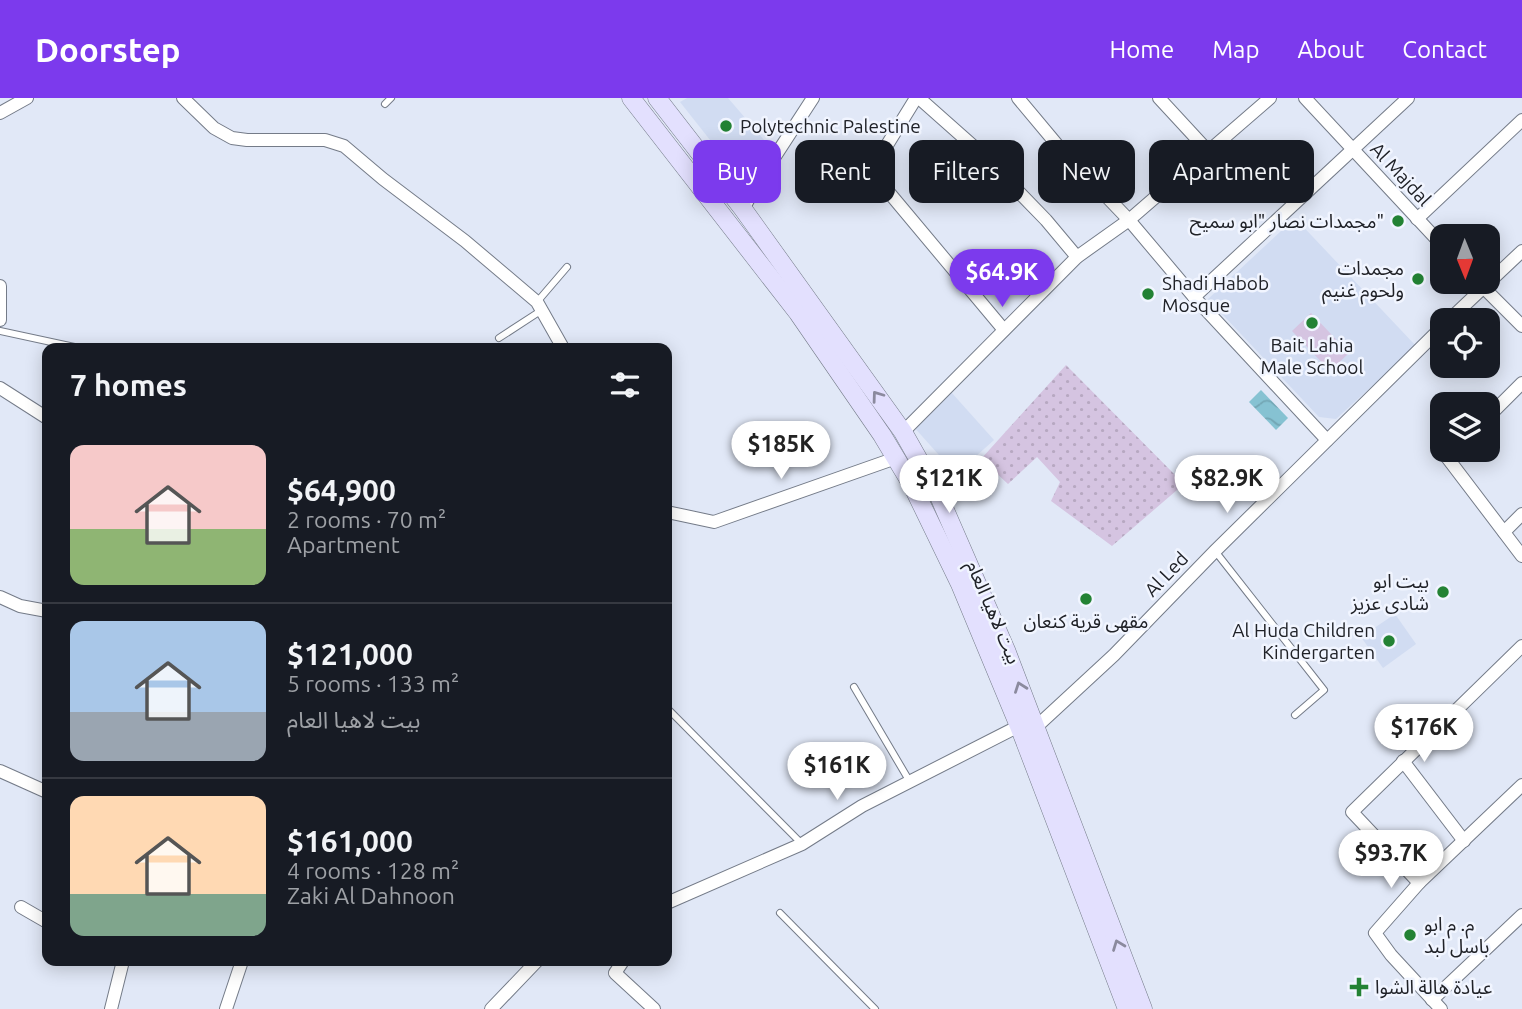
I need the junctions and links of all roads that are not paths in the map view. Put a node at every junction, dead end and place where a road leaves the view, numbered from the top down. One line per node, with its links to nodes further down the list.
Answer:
1 (27, 98): 14 (street)
2 (183, 98): 32 (street)
3 (391, 98): 13 (lane)
4 (631, 98): 48 (main road, بيت لاهيا العام)
5 (657, 98): 20 (main road, بيت لاهيا العام)
6 (813, 98): 20 (street)
7 (917, 98): 25 (street); 36 (street)
8 (1017, 98): 22 (street)
9 (1159, 98): 16 (street)
10 (1270, 98): 17 (street)
11 (1305, 98): 18 (street, Al Majdal)
12 (1408, 98): 18 (street)
13 (384, 104)
14 (0, 113)
15 (1522, 120): 21 (street)
16 (1198, 140)
17 (1221, 140)
18 (1354, 151): 21 (street, Al Majdal); 31 (street)
19 (1149, 203): 22 (street)
20 (743, 209): 46 (main road, بيت لاهيا العام, one-way to 20)
21 (1417, 219): 23 (street, Al Majdal)
22 (1129, 220): 25 (street); 31 (street)
23 (1430, 233)
24 (1522, 251): 27 (street)
25 (1077, 257): 36 (street)
26 (567, 267): 32 (lane)
27 (1500, 269)
28 (0, 286): 34 (street)
29 (1473, 294): 33 (street)
30 (1490, 294): 35 (street)
31 (1194, 296): 47 (street)
32 (539, 306): 38 (lane); 41 (street)
33 (1460, 308)
34 (0, 320)
35 (1522, 326)
36 (1004, 330): 46 (street)
37 (0, 331): 40 (lane)
38 (499, 338)
39 (1430, 339): 47 (street, Al Led)
40 (56, 343)
41 (560, 343)
42 (1522, 383): 44 (street)
43 (0, 388): 45 (street)
44 (1500, 405)
45 (42, 415)
46 (903, 432): 61 (main road, بيت لاهيا العام, one-way to 46)
47 (1327, 440): 53 (street, Al Led)
48 (896, 458): 50 (street); 61 (main road, بيت لاهيا العام)
49 (1456, 462): 52 (street)
50 (672, 513)
51 (1522, 514): 52 (street)
52 (1504, 532): 54 (street)
53 (1215, 551): 60 (lane); 61 (street, Al Led)
54 (1522, 556)
55 (0, 597): 56 (street)
56 (42, 610)
57 (1522, 646): 62 (street)
58 (854, 687): 64 (lane)
59 (672, 713): 68 (lane)
60 (1296, 715)
61 (1027, 727): 64 (street, Al Led); 85 (main road, بيت لاهيا العام); 86 (main road, بيت لاهيا العام, one-way to 61)
62 (1403, 761): 67 (street); 69 (street)
63 (0, 771): 66 (street)
64 (910, 782): 68 (street, Al Led)
65 (1522, 785): 67 (street)
66 (42, 790)
67 (1464, 841): 69 (street)
68 (802, 844): 70 (street, Al Led)
69 (1419, 883): 79 (street)
70 (672, 901)
71 (21, 907): 74 (street)
72 (780, 913): 84 (lane)
73 (1522, 915): 79 (street)
74 (42, 919)
75 (121, 966): 80 (street)
76 (240, 966): 81 (street)
77 (532, 966): 82 (street)
78 (619, 966): 83 (street)
79 (1437, 1005)
80 (110, 1009)
81 (226, 1009)
82 (491, 1009)
83 (654, 1009)
84 (875, 1009)
85 (1127, 1009)
86 (1143, 1009)

